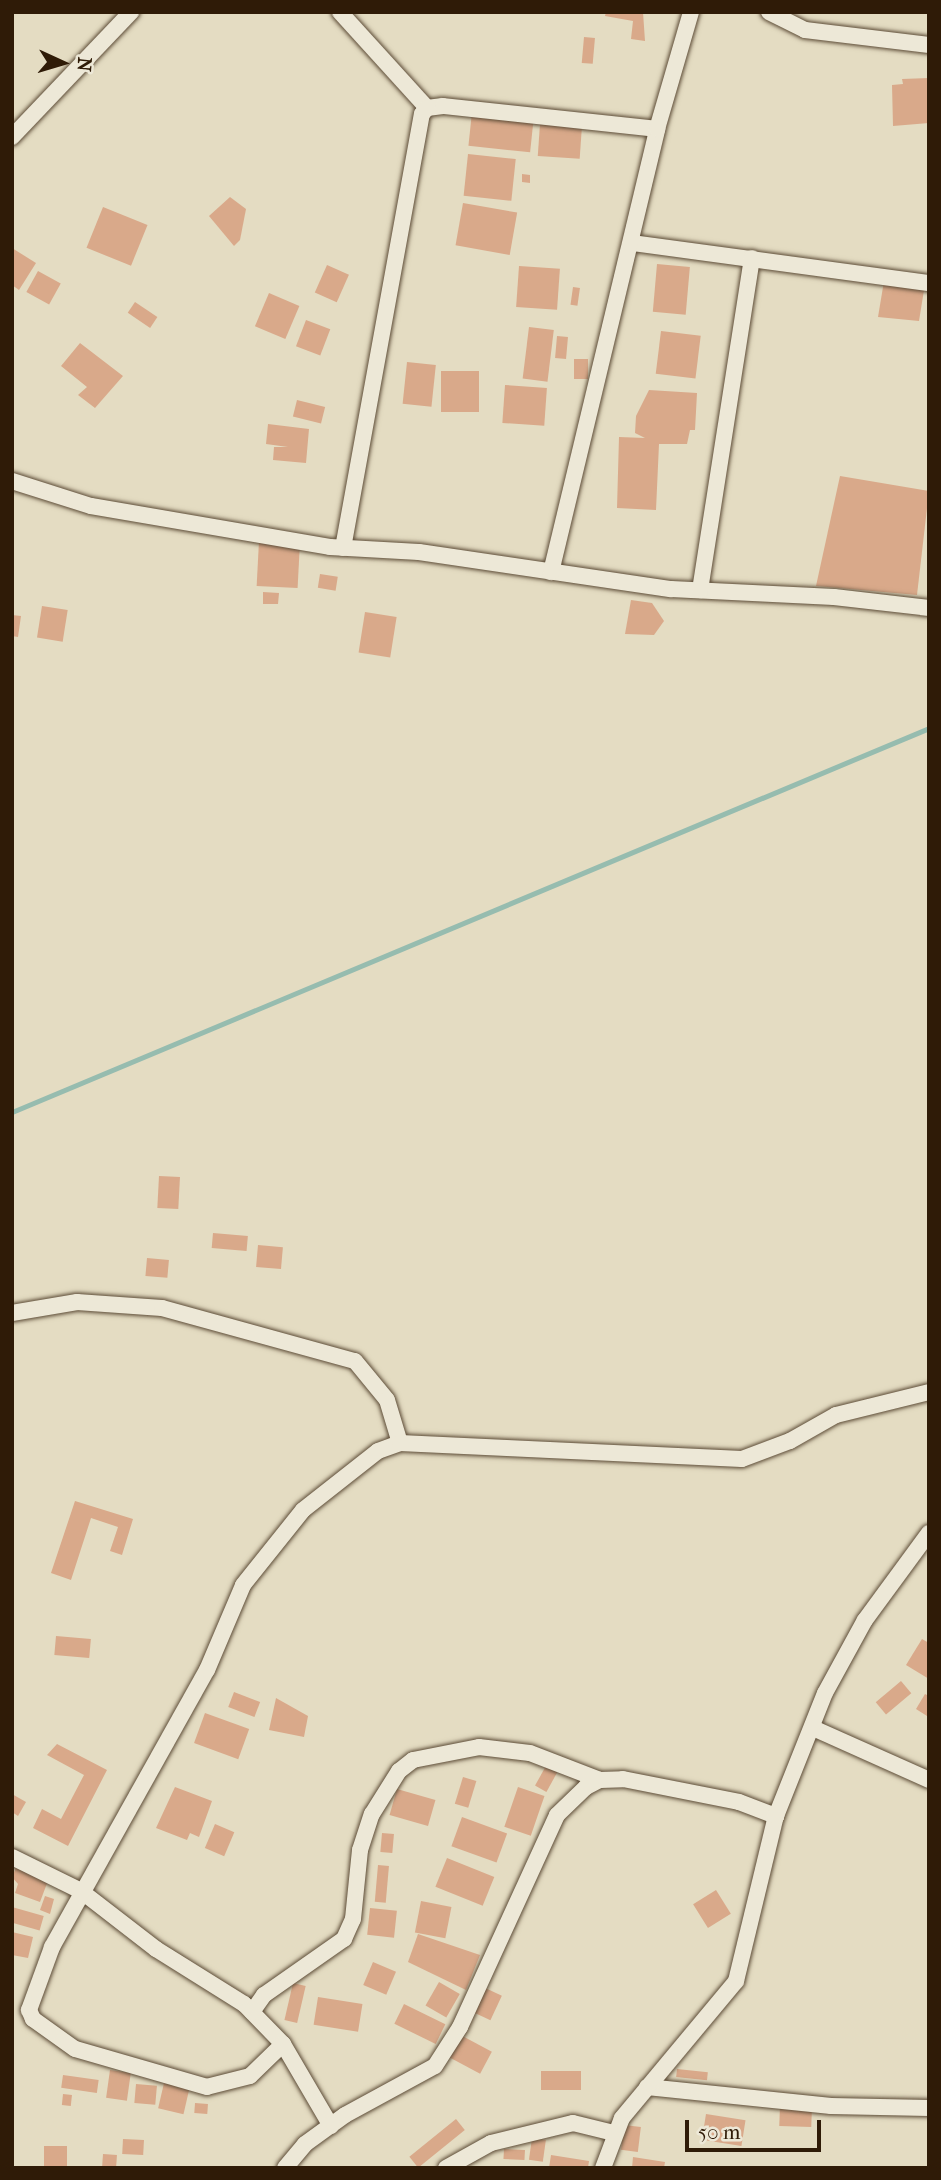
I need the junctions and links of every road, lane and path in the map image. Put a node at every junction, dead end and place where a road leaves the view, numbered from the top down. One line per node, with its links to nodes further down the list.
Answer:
1 (131, 12): 8 (street)
2 (340, 12): 6 (street)
3 (691, 12): 7 (street)
4 (769, 12): 5 (street)
5 (929, 45)
6 (427, 108): 7 (street); 13 (street)
7 (656, 129): 9 (street)
8 (12, 137)
9 (632, 243): 10 (street); 14 (street)
10 (752, 258): 11 (street); 15 (street)
11 (929, 283)
12 (12, 481): 13 (street)
13 (343, 548): 14 (street)
14 (551, 572): 15 (street)
15 (700, 590): 16 (street)
16 (929, 608)
17 (12, 1313): 19 (street)
18 (929, 1392): 19 (street)
19 (400, 1443): 26 (street)
20 (929, 1533): 21 (street)
21 (813, 1728): 23 (street); 24 (street)
22 (600, 1780): 24 (street); 27 (street); 31 (street)
23 (929, 1780)
24 (776, 1816): 29 (street)
25 (12, 1857): 26 (street)
26 (81, 1891): 27 (street); 28 (street)
27 (252, 2012): 28 (street)
28 (283, 2044): 31 (street)
29 (647, 2087): 30 (street); 32 (street)
30 (929, 2108)
31 (331, 2126): 33 (street)
32 (614, 2133): 34 (street); 35 (street)
33 (285, 2168)
34 (446, 2168)
35 (603, 2168)

